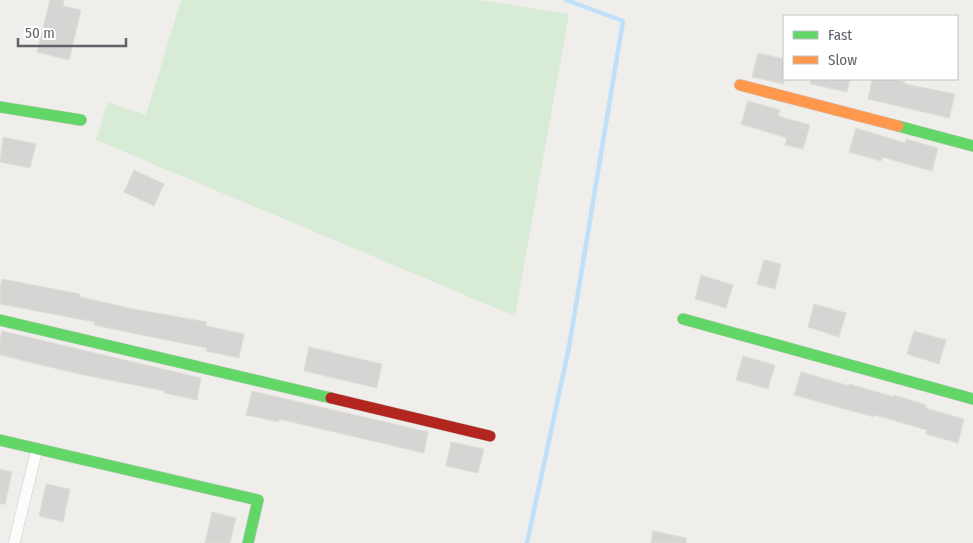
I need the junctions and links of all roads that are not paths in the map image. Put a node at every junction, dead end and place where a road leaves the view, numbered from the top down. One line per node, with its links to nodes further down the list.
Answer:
1 (740, 85): 4 (street)
2 (0, 107): 3 (street)
3 (81, 120)
4 (973, 146)
5 (683, 319): 7 (street)
6 (0, 320): 8 (street)
7 (973, 399)
8 (490, 436)
9 (0, 440): 10 (street)
10 (37, 449): 11 (street); 12 (street)
11 (14, 543)
12 (248, 543)

